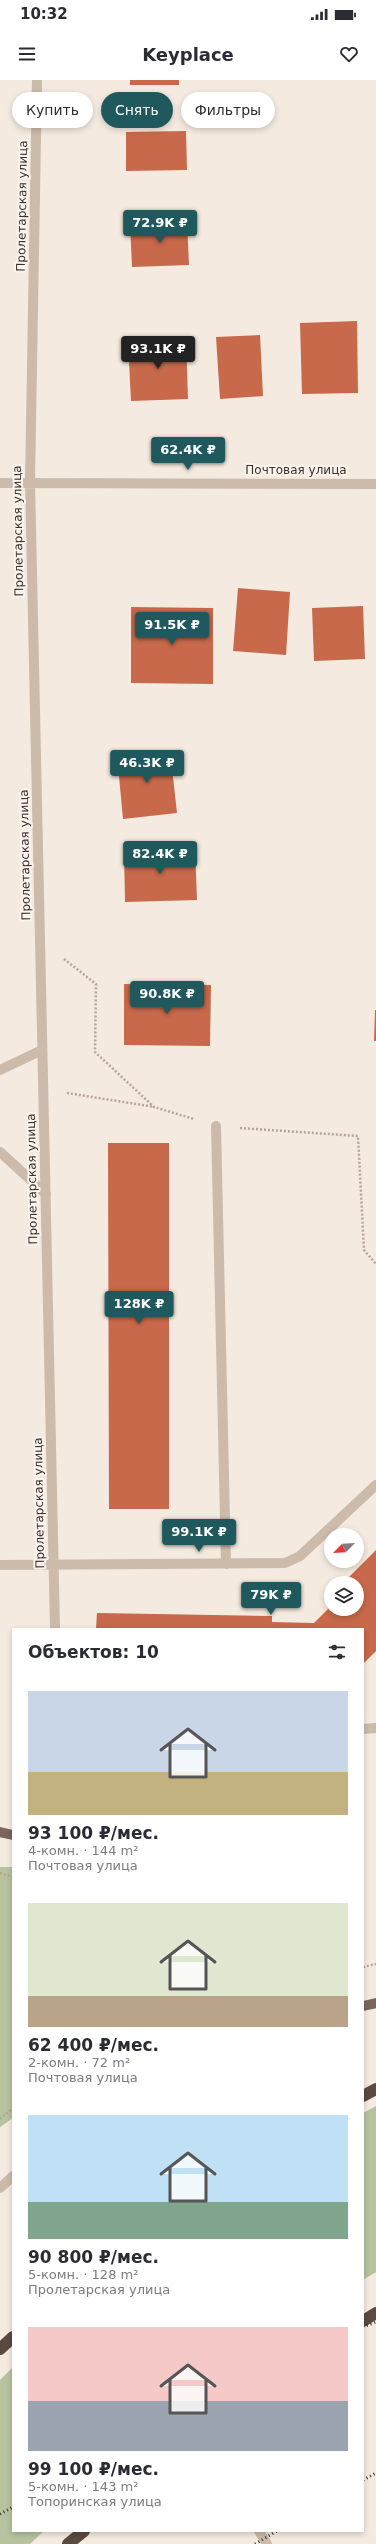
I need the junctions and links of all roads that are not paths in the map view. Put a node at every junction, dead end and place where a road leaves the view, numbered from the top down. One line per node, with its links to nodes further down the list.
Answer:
1 (37, 80): 2 (street, Пролетарская улица)
2 (30, 481): 3 (street, Почтовая улица); 4 (street, Почтовая улица); 5 (street, Пролетарская улица)
3 (0, 483)
4 (376, 484)
5 (42, 1050): 6 (street); 9 (street, Пролетарская улица)
6 (0, 1070)
7 (216, 1126): 11 (street)
8 (0, 1152): 9 (street)
9 (46, 1194): 13 (street, Пролетарская улица)
10 (376, 1485): 11 (street)
11 (226, 1564): 13 (street)
12 (0, 1565): 13 (street)
13 (54, 1566): 14 (street, Пролетарская улица)
14 (55, 1628)
15 (376, 1728): 16 (street)
16 (364, 1729)
17 (0, 1832): 18 (main road)
18 (12, 1835)
19 (376, 2003): 20 (main road)
20 (364, 2006)
21 (376, 2089): 22 (highway)
22 (364, 2095)
23 (12, 2177): 24 (street)
24 (0, 2188)
25 (376, 2313): 26 (highway)
26 (364, 2319)
27 (12, 2338): 28 (highway)
28 (0, 2349)
29 (83, 2532): 31 (highway)
30 (260, 2532): 32 (street)
31 (68, 2544)
32 (267, 2544)

